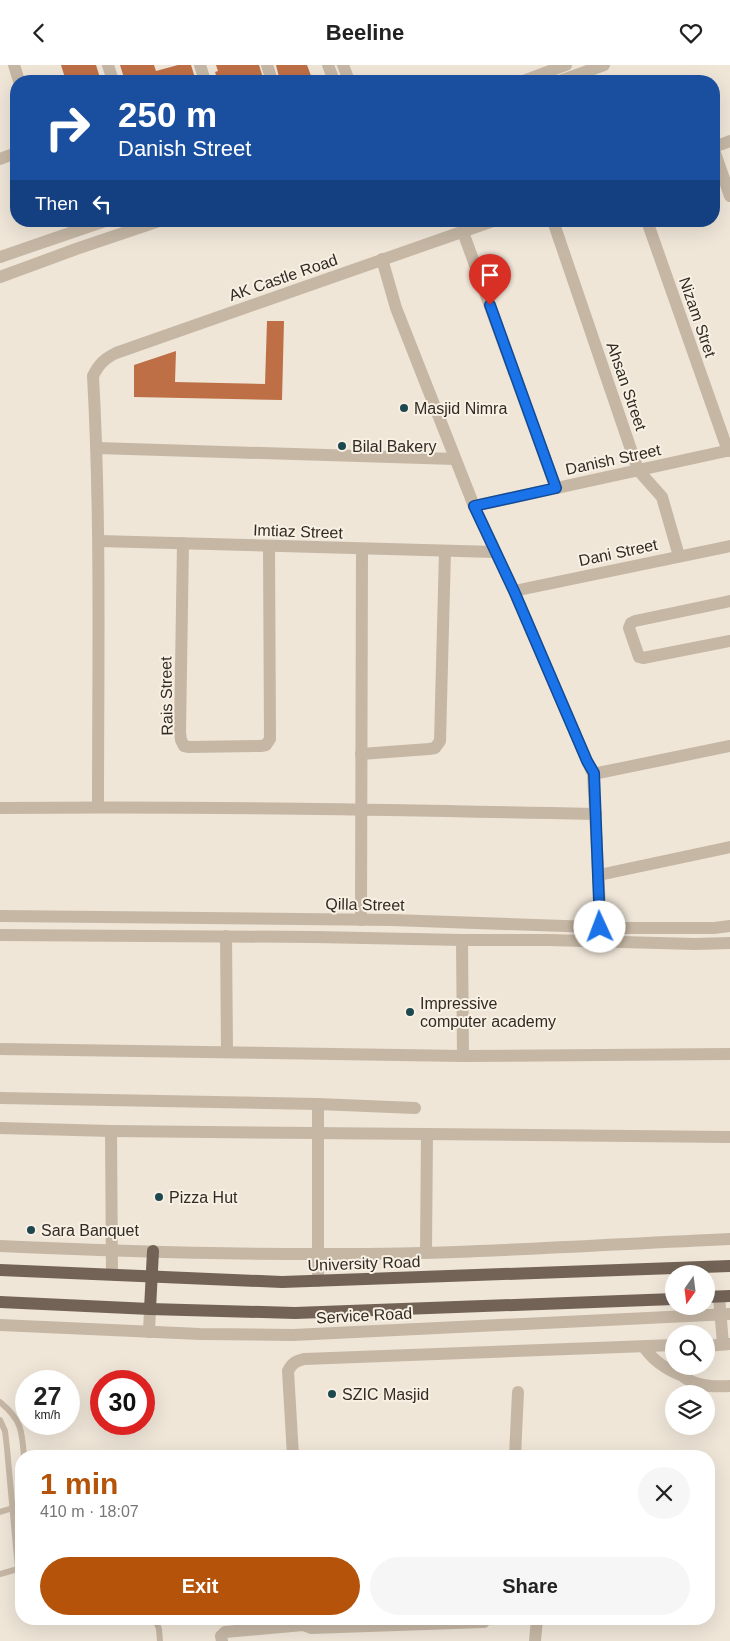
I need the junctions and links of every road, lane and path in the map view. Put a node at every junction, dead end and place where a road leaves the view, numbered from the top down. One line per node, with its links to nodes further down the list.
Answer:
1 (566, 65): 3 (street)
2 (604, 65): 4 (street)
3 (539, 75)
4 (576, 75)
5 (720, 166): 6 (street)
6 (730, 196)
7 (88, 227): 13 (street)
8 (141, 227): 15 (street)
9 (477, 227): 12 (street, AK Castle Road)
10 (555, 227): 19 (street, Ahsan Street)
11 (649, 227): 17 (street, Nizam Stret)
12 (463, 232): 14 (street, AK Castle Road); 20 (street)
13 (0, 257)
14 (382, 259): 16 (street, AK Castle Road); 18 (street)
15 (0, 277)
16 (97, 448): 18 (street); 22 (street)
17 (729, 451): 19 (street, Danish Street)
18 (455, 459): 21 (street)
19 (638, 470): 20 (street, Danish Street); 29 (street, Ahsan Street)
20 (556, 488): 21 (street, Danish Street)
21 (474, 506): 28 (street)
22 (99, 541): 23 (street, Imtiaz Street); 36 (street)
23 (183, 543): 25 (street, Imtiaz Street); 25 (street, Rais Street)
24 (730, 546): 29 (street, Dani Street)
25 (269, 547): 26 (street, Imtiaz Street)
26 (362, 549): 27 (street, Imtiaz Street); 34 (street)
27 (445, 551): 28 (street, Imtiaz Street); 34 (street)
28 (495, 552): 30 (street)
29 (679, 556): 30 (street, Dani Street)
30 (514, 591): 35 (street)
31 (730, 601): 32 (street)
32 (730, 641)
33 (730, 746): 35 (street)
34 (361, 753): 38 (street)
35 (594, 773): 39 (street)
36 (98, 807): 37 (street); 38 (street)
37 (0, 808)
38 (360, 809): 39 (street); 43 (street)
39 (596, 814): 41 (street)
40 (730, 847): 41 (street)
41 (599, 875): 45 (street)
42 (0, 916): 43 (street, Qilla Street)
43 (361, 920): 45 (street, Qilla Street)
44 (730, 926): 45 (street, Qilla Street)
45 (600, 927)
46 (0, 935): 47 (street, Qilla Street)
47 (226, 936): 48 (street, Qilla Street); 51 (street)
48 (462, 940): 49 (street, Qilla Street); 53 (street)
49 (730, 943)
50 (0, 1049): 51 (street)
51 (227, 1052): 53 (street)
52 (730, 1054): 53 (street)
53 (463, 1056)
54 (0, 1098): 55 (street)
55 (318, 1104): 56 (street); 59 (street)
56 (415, 1108)
57 (0, 1128): 58 (street)
58 (111, 1131): 59 (street); 64 (street)
59 (318, 1132): 60 (street); 67 (street)
60 (427, 1134): 61 (street); 66 (street)
61 (730, 1137)
62 (730, 1239): 66 (street)
63 (0, 1246): 64 (street)
64 (110, 1251): 65 (street); 70 (street)
65 (153, 1251): 67 (street); 71 (main road)
66 (426, 1252): 67 (street)
67 (318, 1254): 72 (street)
68 (730, 1266): 72 (main road, University Road)
69 (0, 1270): 70 (main road, University Road)
70 (112, 1274): 71 (main road, University Road)
71 (152, 1275): 72 (main road, University Road); 76 (main road)
72 (318, 1281)
73 (718, 1297): 77 (street)
74 (665, 1299): 76 (main road)
75 (0, 1302): 76 (main road)
76 (150, 1309): 79 (street)
77 (725, 1314): 79 (street, Service Road); 80 (street)
78 (0, 1325): 79 (street, Service Road)
79 (149, 1332)
80 (726, 1344)
81 (665, 1346): 82 (street)
82 (644, 1347): 83 (street); 90 (street)
83 (665, 1368)
84 (685, 1375): 85 (street)
85 (730, 1386)
86 (518, 1392): 91 (street)
87 (0, 1402): 89 (lane)
88 (0, 1420): 92 (lane)
89 (23, 1450)
90 (293, 1450)
91 (515, 1450)
92 (13, 1508): 93 (lane); 94 (lane)
93 (0, 1511)
94 (15, 1525)
95 (15, 1569): 96 (lane)
96 (0, 1573)
97 (157, 1625): 102 (lane)
98 (279, 1625): 103 (street)
99 (306, 1625): 100 (street)
100 (398, 1625)
101 (536, 1625): 104 (street)
102 (160, 1641)
103 (222, 1641)
104 (535, 1641)

